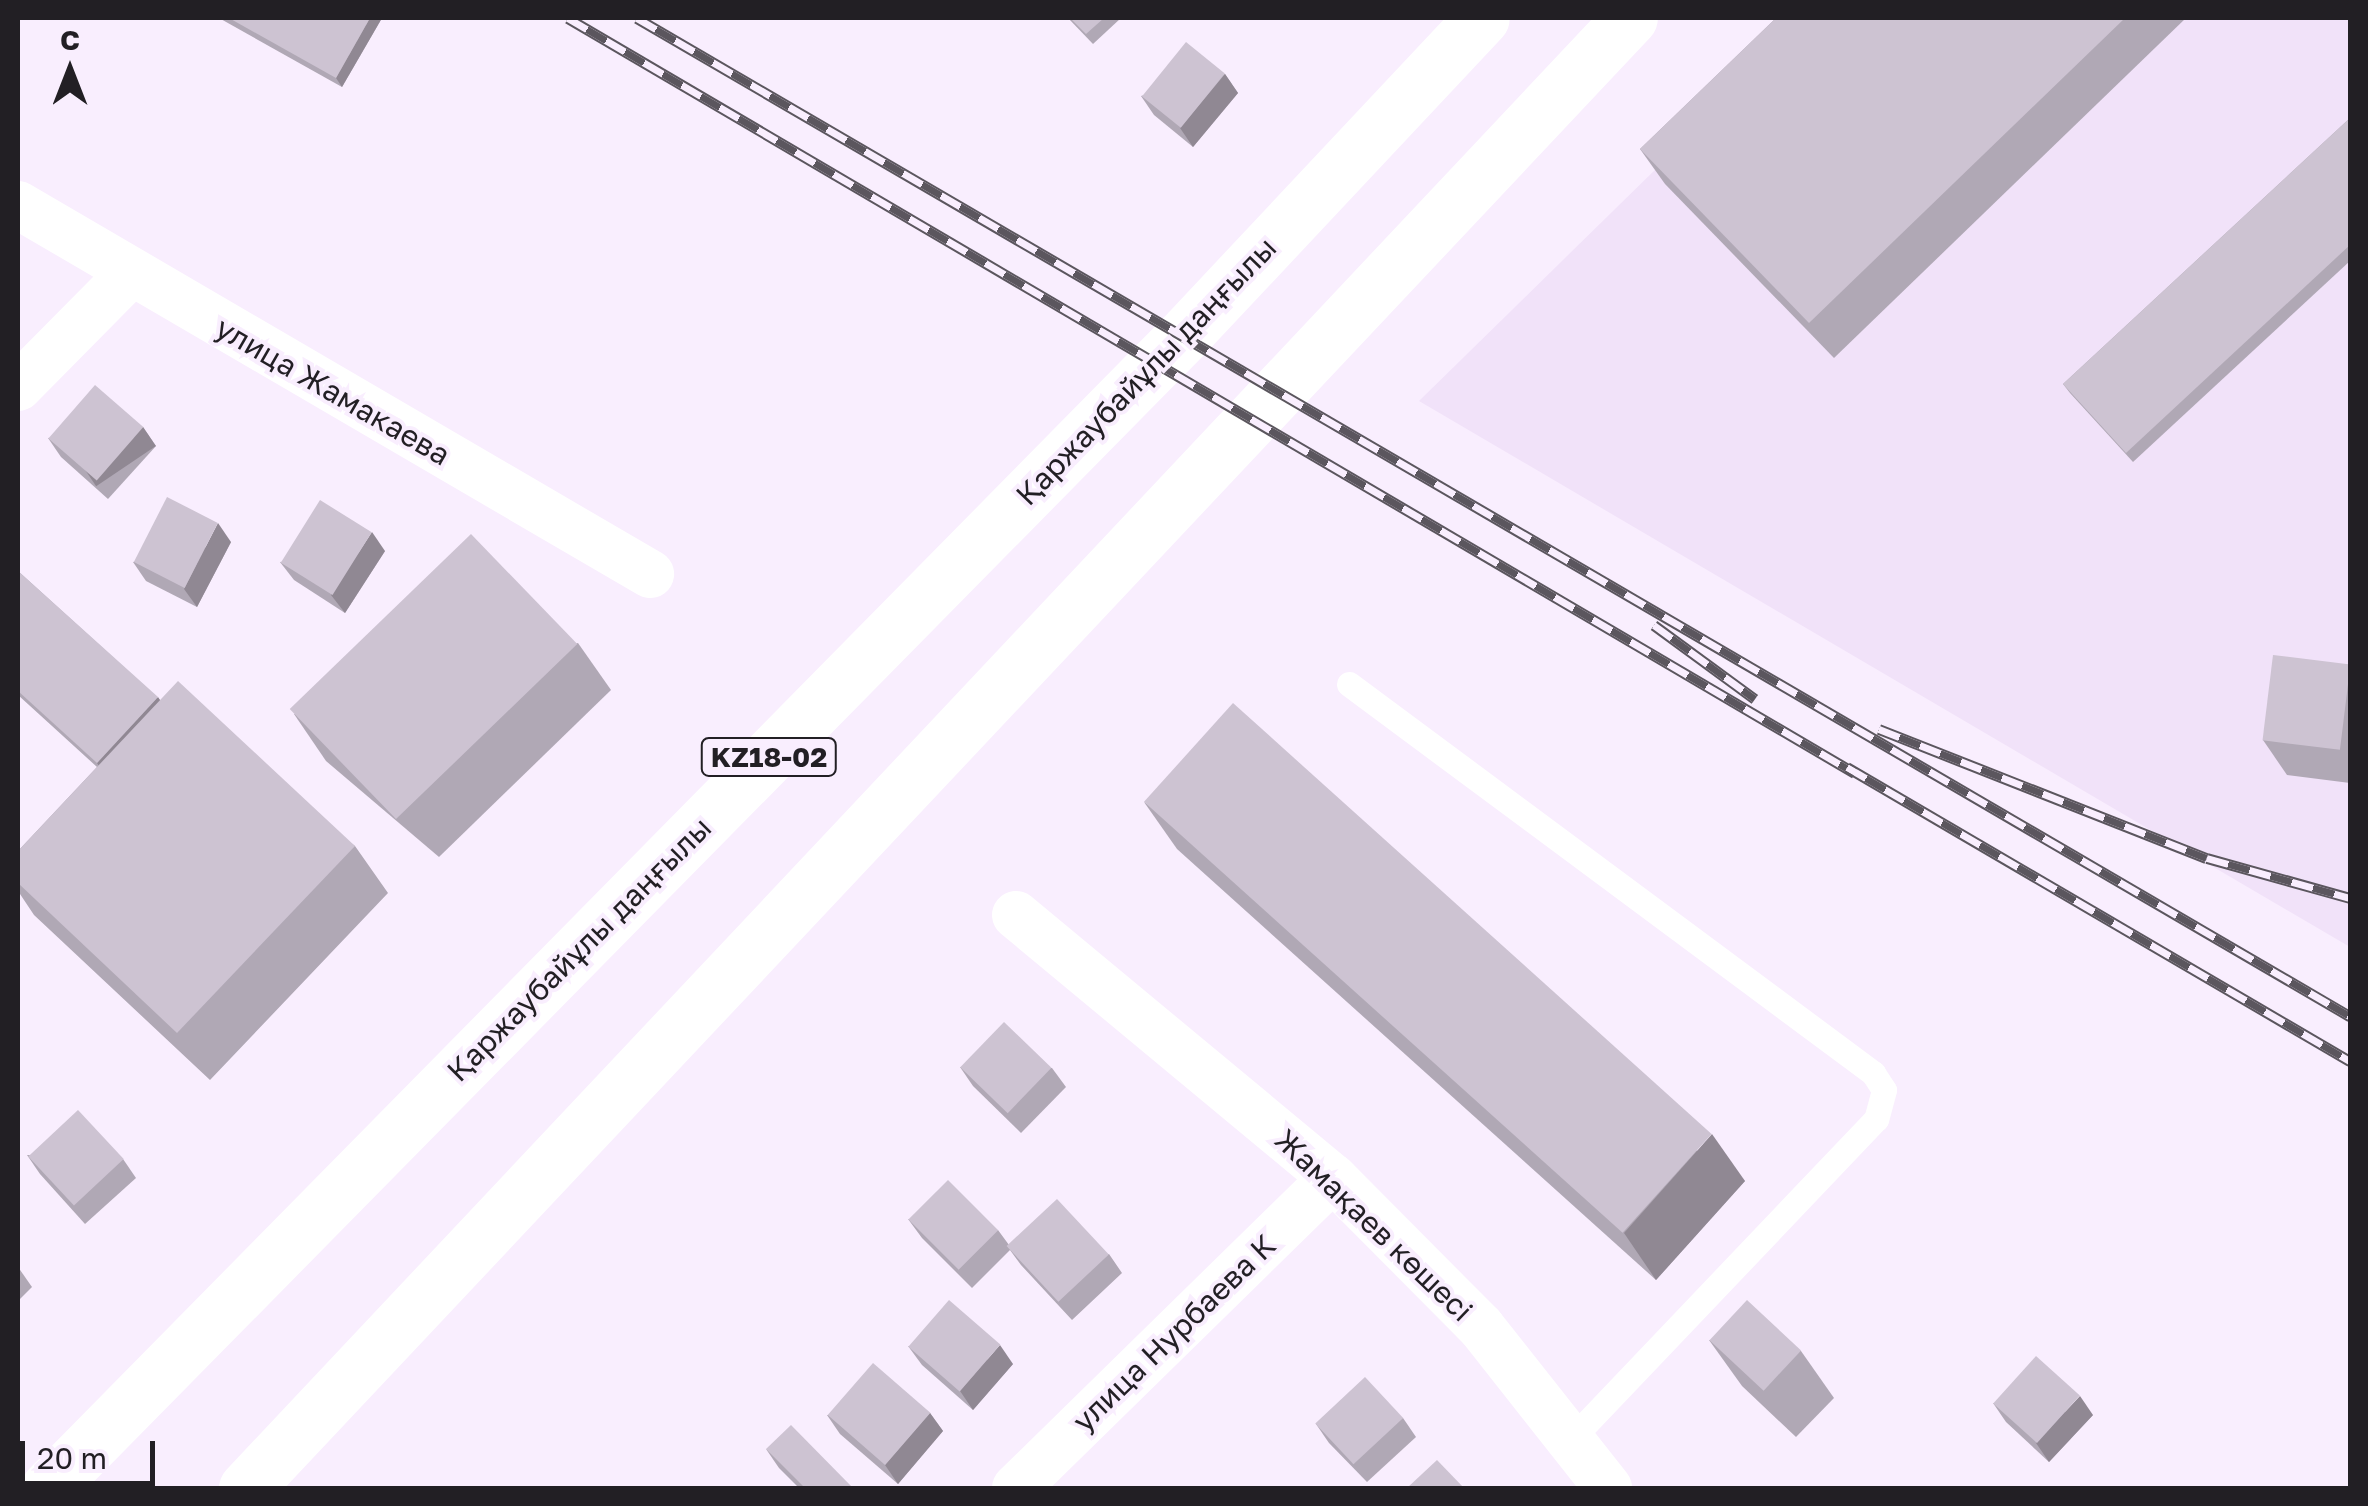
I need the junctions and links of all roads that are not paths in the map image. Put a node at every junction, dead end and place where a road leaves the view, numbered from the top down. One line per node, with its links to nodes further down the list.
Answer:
1 (1482, 18): 11 (highway, Қаржаубайұлы даңғылы / KZ18-02)
2 (1630, 18): 12 (highway)
3 (18, 206): 4 (street, улица Жамакаева)
4 (130, 274): 5 (street); 6 (street, улица Жамакаева)
5 (18, 387)
6 (650, 574)
7 (1348, 684): 10 (lane)
8 (1016, 915): 9 (street, Жамақаев көшесі)
9 (1333, 1178): 10 (street, Жамақаев көшесі); 13 (street, улица Нурбаева К)
10 (1574, 1436): 14 (street, Жамақаев көшесі)
11 (48, 1488)
12 (246, 1488)
13 (1016, 1488)
14 (1608, 1488)

